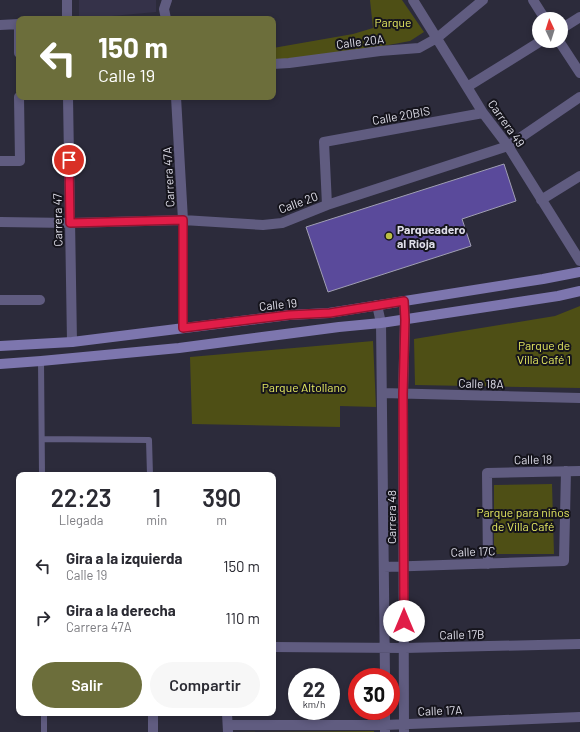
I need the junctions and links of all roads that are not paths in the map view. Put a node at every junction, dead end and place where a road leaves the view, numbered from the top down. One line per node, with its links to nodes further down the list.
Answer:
1 (67, 0): 7 (street)
2 (167, 0): 8 (street)
3 (413, 0): 13 (street, Carrera 49)
4 (483, 0): 13 (street, Calle 20A)
5 (533, 0): 6 (street)
6 (541, 12)
7 (67, 16)
8 (165, 16)
9 (580, 17): 12 (street)
10 (16, 24): 11 (street)
11 (0, 25)
12 (568, 25)
13 (437, 38): 16 (street, Calle 20A); 18 (street, Carrera 49)
14 (532, 47): 18 (street)
15 (564, 48): 17 (street)
16 (276, 64)
17 (580, 73)
18 (467, 87): 23 (street, Carrera 49)
19 (580, 97): 24 (street, Calle 20)
20 (19, 100): 25 (street)
21 (68, 100): 31 (street, Carrera 47)
22 (176, 100): 29 (street, Carrera 47A)
23 (483, 113): 24 (street, Carrera 49); 28 (street, Calle 20BIS)
24 (508, 146): 27 (street, Carrera 49); 28 (street, Calle 20)
25 (0, 161)
26 (580, 176): 27 (street)
27 (541, 200): 32 (street, Carrera 49)
28 (327, 205): 29 (street, Calle 20)
29 (183, 220): 31 (street, Calle 20); 41 (street, Carrera 47A)
30 (0, 222): 31 (street, Calle 20)
31 (70, 223): 42 (street, Carrera 47)
32 (580, 261)
33 (580, 272): 37 (main road, Calle 19)
34 (580, 291): 39 (main road)
35 (0, 300): 36 (street)
36 (40, 300)
37 (404, 301): 38 (main road, Calle 19); 39 (street, Carrera 48)
38 (377, 305): 40 (street, Carrera 48); 41 (main road, Calle 19)
39 (405, 320): 40 (main road); 47 (street, Carrera 48)
40 (381, 323): 44 (main road); 46 (street, Carrera 48)
41 (183, 328): 42 (main road, Calle 19)
42 (72, 342): 43 (main road, Calle 19)
43 (0, 346)
44 (41, 361): 45 (main road); 49 (lane)
45 (0, 364)
46 (382, 393): 47 (street, Calle 18A); 56 (street, Carrera 48)
47 (403, 394): 48 (street, Calle 18A); 55 (street, Carrera 48)
48 (580, 398)
49 (42, 439): 51 (lane); 52 (lane)
50 (566, 471): 53 (street, Calle 18); 54 (street, Calle 17C); 54 (street, Calle 18)
51 (42, 472)
52 (150, 472)
53 (580, 472)
54 (488, 564): 55 (street, Calle 17C)
55 (404, 566): 56 (street, Calle 17C); 60 (street, Carrera 48)
56 (384, 567): 59 (street, Carrera 48)
57 (580, 644): 60 (street, Calle 17B)
58 (276, 647): 59 (street, Calle 17B)
59 (384, 648): 60 (street, Calle 17B); 61 (street, Carrera 48)
60 (404, 648): 68 (street, Carrera 48)
61 (385, 668)
62 (44, 716): 69 (lane)
63 (153, 716): 70 (street)
64 (227, 716): 66 (street)
65 (580, 717): 68 (street, Calle 17A)
66 (228, 728): 67 (street, Calle 17A)
67 (385, 728): 68 (street, Calle 17A)
68 (404, 728)
69 (44, 732)
70 (153, 732)

